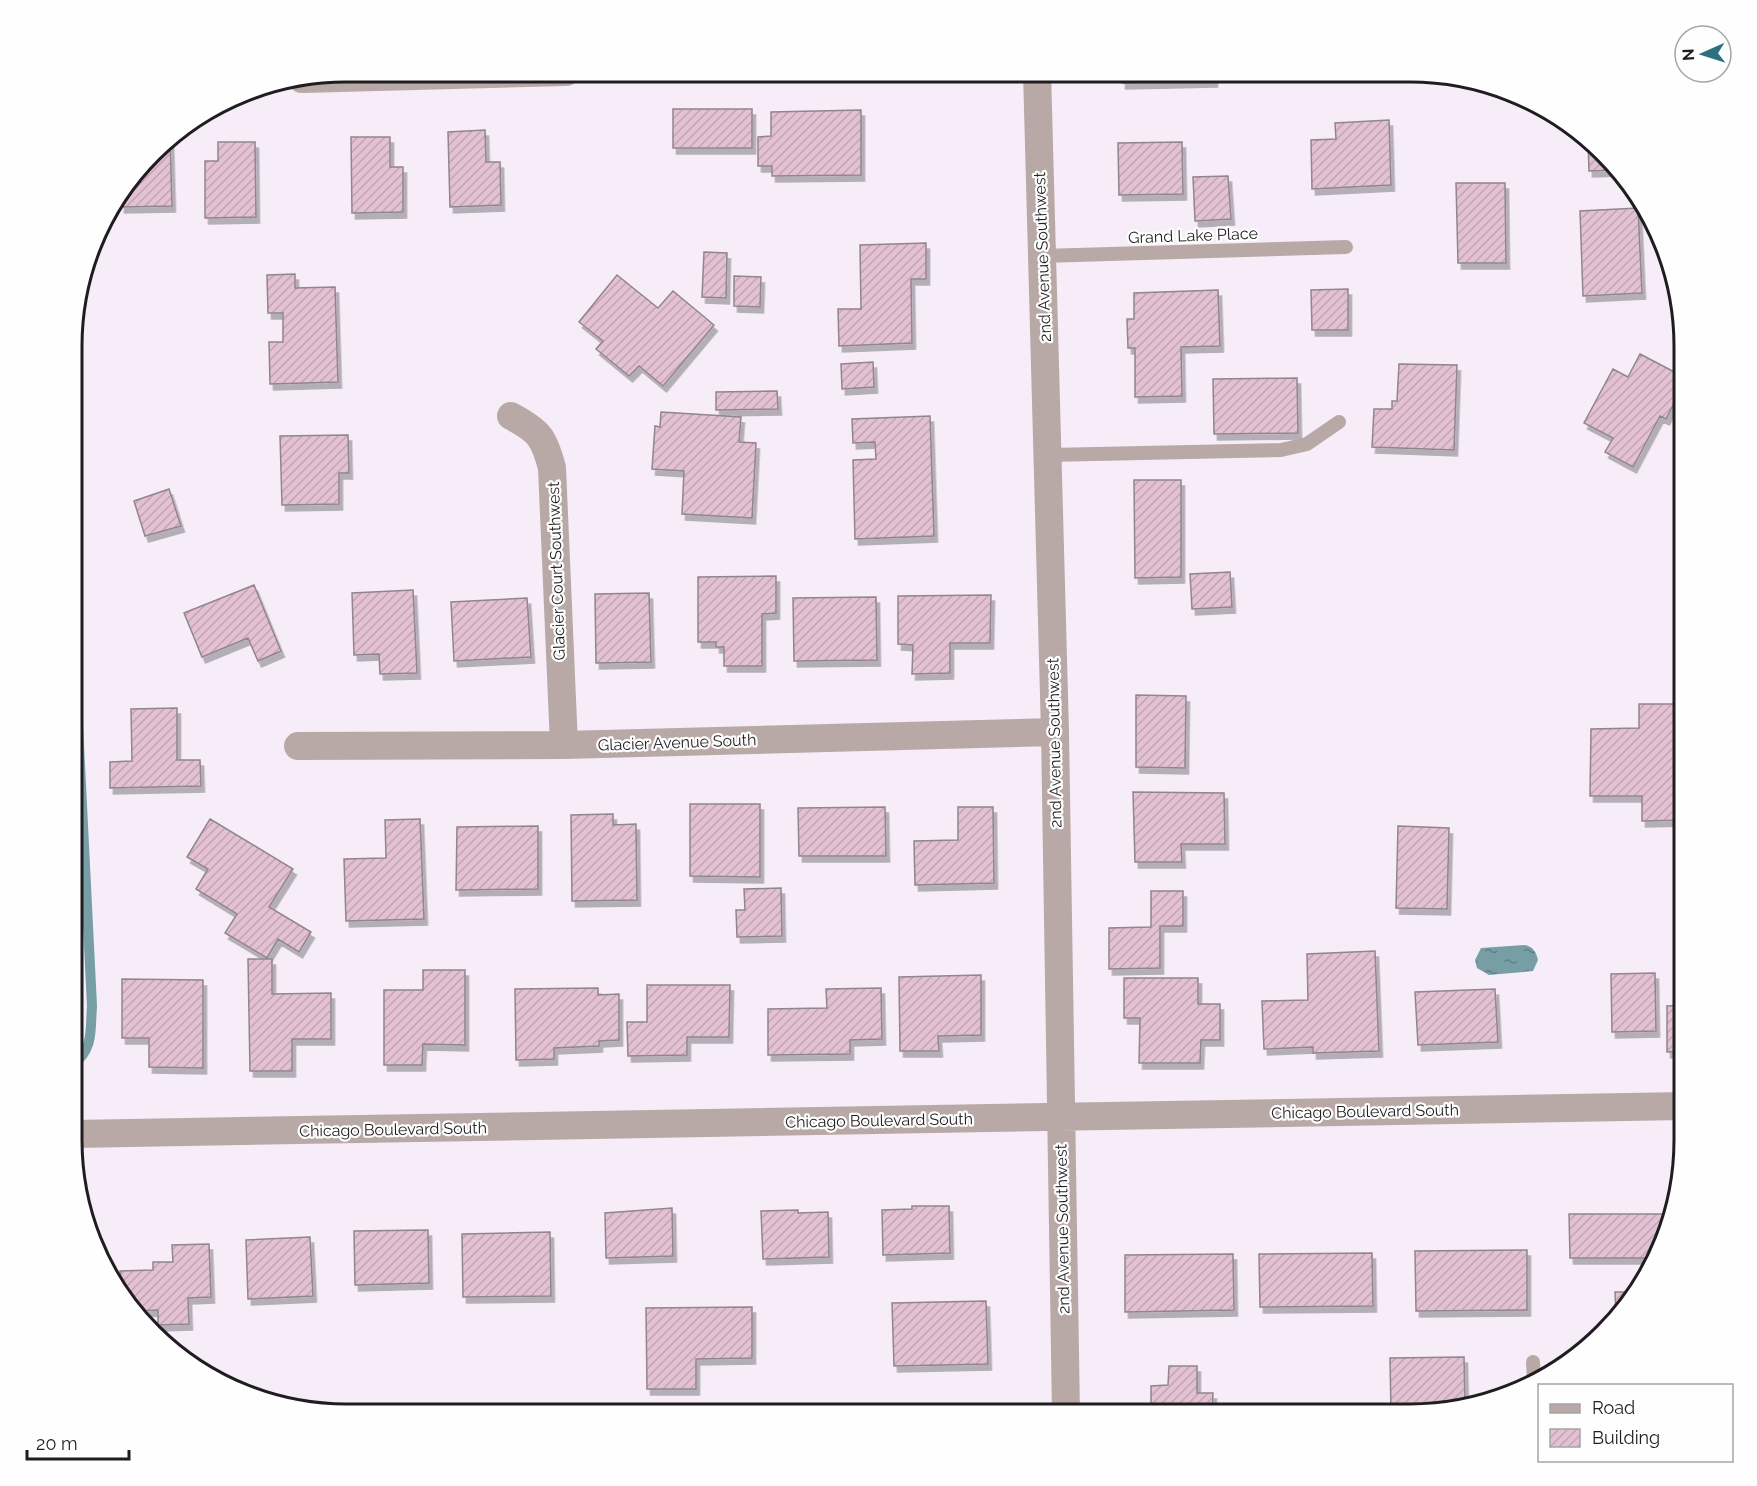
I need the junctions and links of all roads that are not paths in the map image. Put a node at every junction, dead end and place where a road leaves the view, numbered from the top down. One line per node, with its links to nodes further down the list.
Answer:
1 (1037, 82): 3 (street, 2nd Avenue Southwest)
2 (1346, 247): 3 (lane, Grand Lake Place)
3 (1042, 256): 6 (street, 2nd Avenue Southwest)
4 (510, 416): 8 (street, Glacier Court Southwest)
5 (1340, 422): 6 (lane)
6 (1048, 455): 7 (street, 2nd Avenue Southwest)
7 (1055, 732): 8 (street, Glacier Avenue South); 11 (street, 2nd Avenue Southwest)
8 (564, 745): 9 (street, Glacier Avenue South)
9 (298, 746)
10 (1674, 1106): 11 (street, Chicago Boulevard South)
11 (1060, 1117): 12 (street, Chicago Boulevard South); 15 (street, 2nd Avenue Southwest)
12 (82, 1134)
13 (1533, 1362): 14 (lane)
14 (1533, 1373)
15 (1066, 1404)

